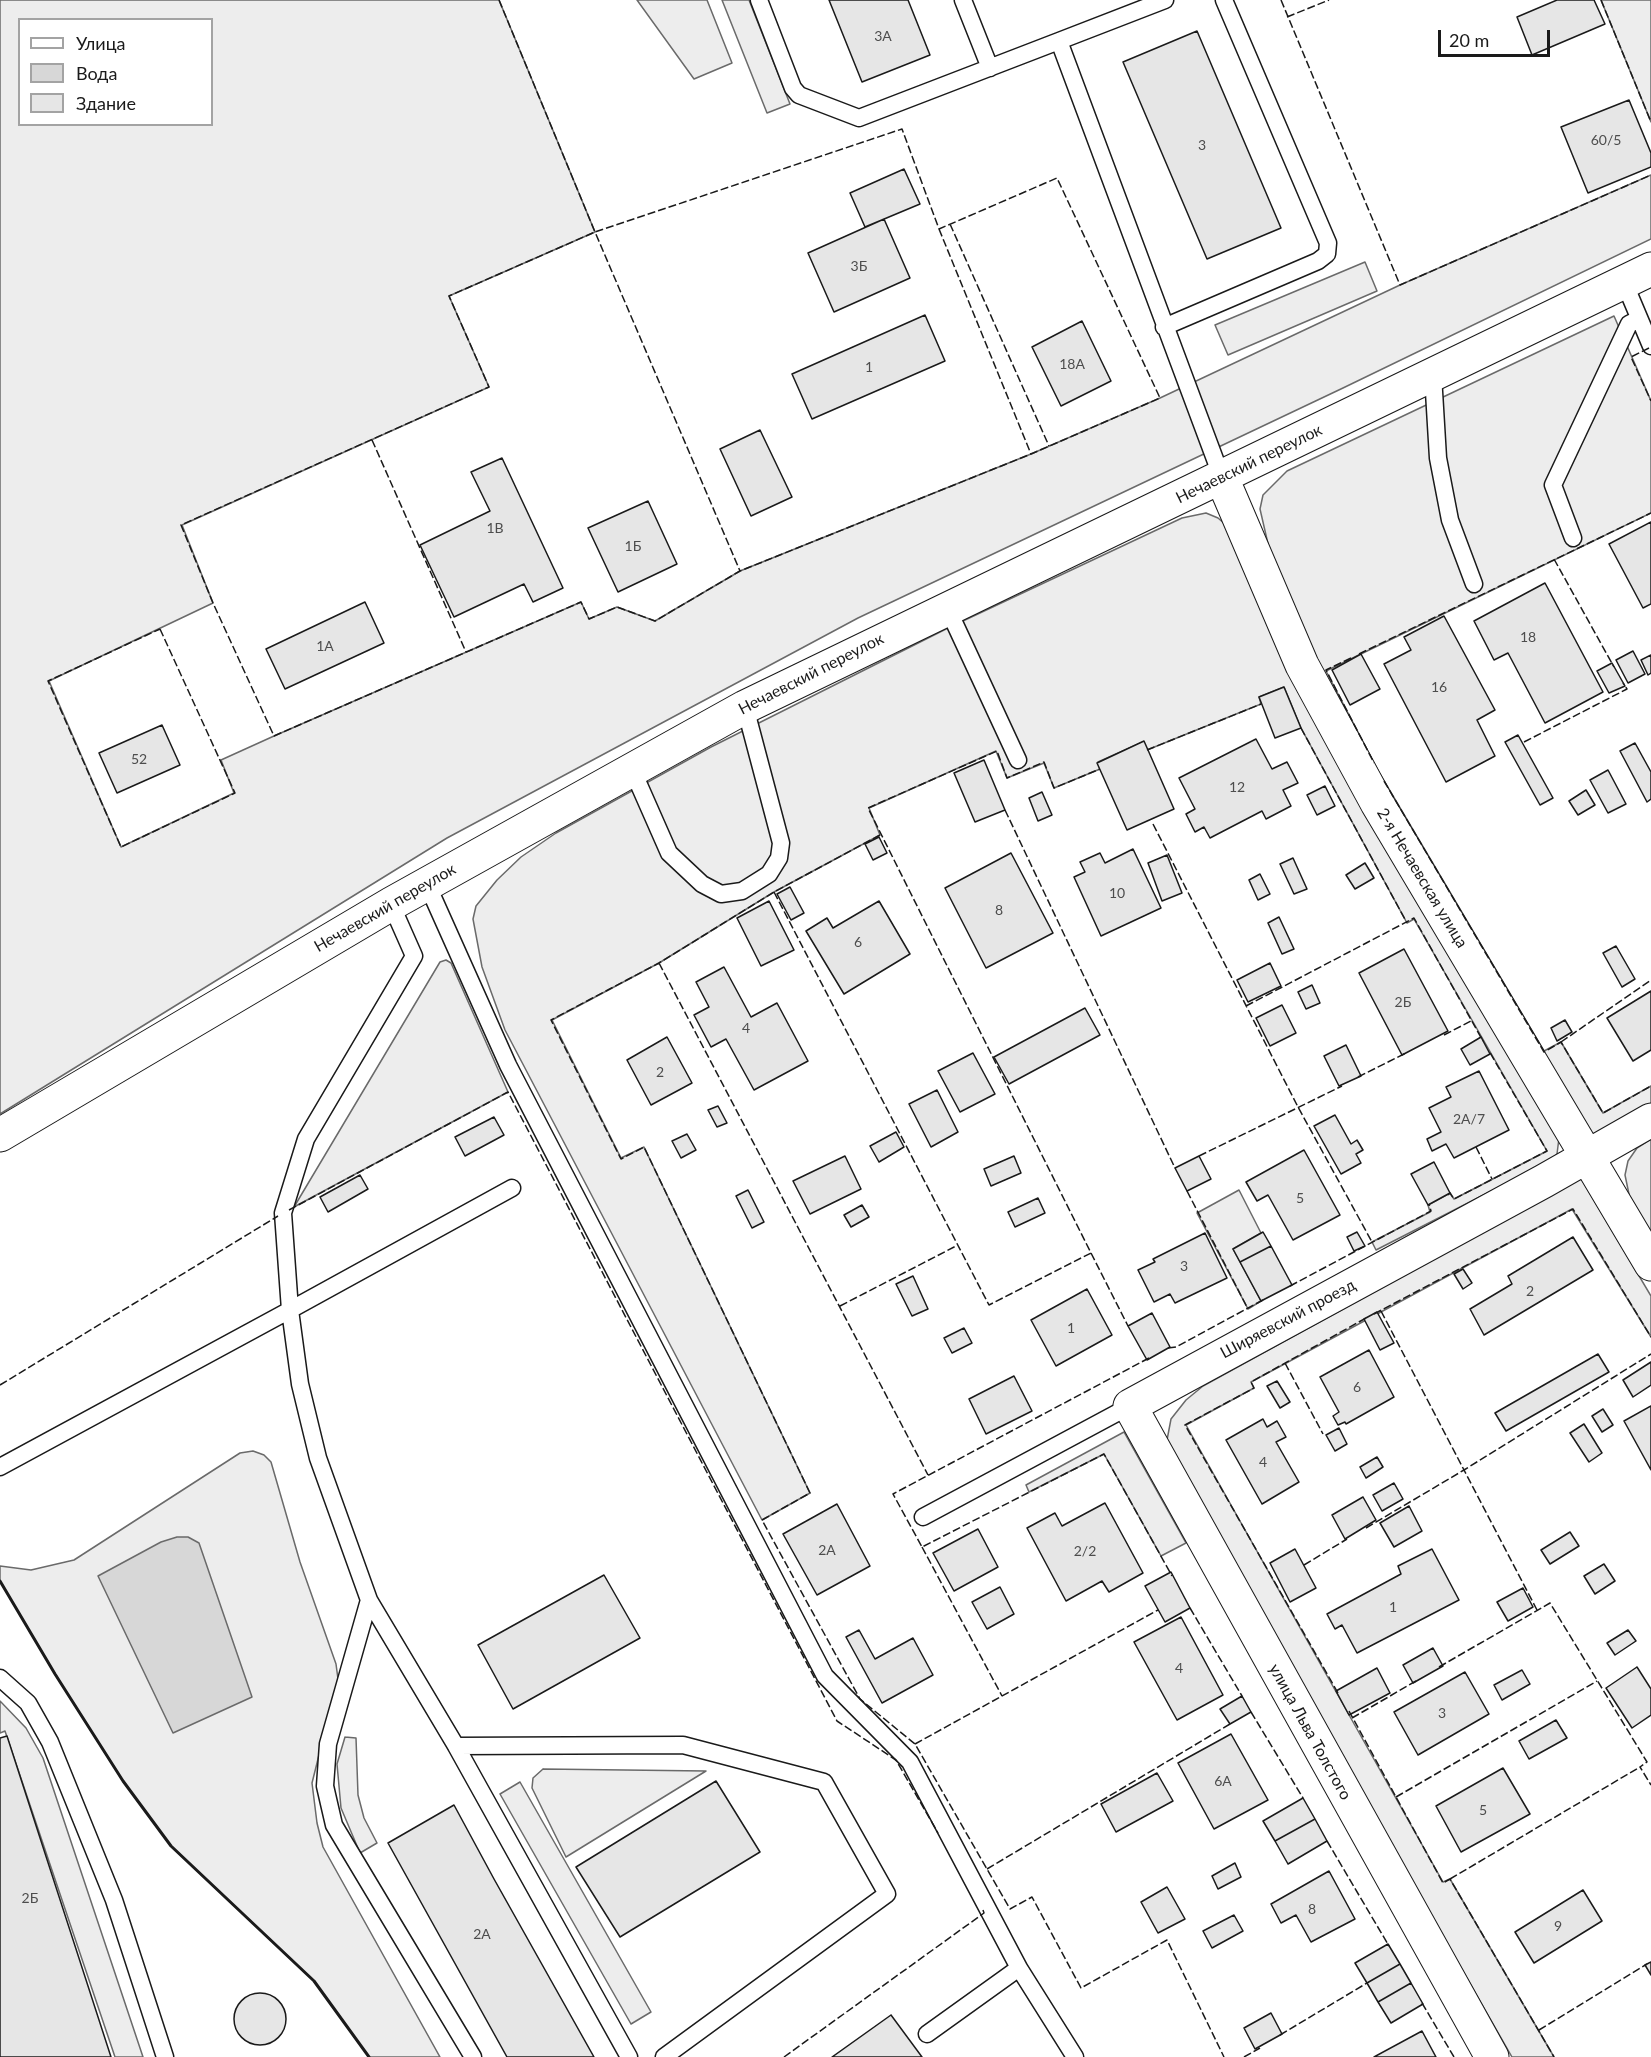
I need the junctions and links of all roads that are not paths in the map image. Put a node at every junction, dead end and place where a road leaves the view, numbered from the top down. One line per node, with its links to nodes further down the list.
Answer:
1 (759, 0): 6 (lane)
2 (963, 0): 6 (lane)
3 (1165, 0): 5 (lane)
4 (1224, 0): 9 (lane)
5 (1059, 41): 6 (lane); 9 (lane)
6 (990, 68)
7 (1637, 275): 8 (lane); 11 (street, Нечаевский переулок)
8 (1640, 319): 10 (lane); 13 (lane)
9 (1164, 327): 12 (lane)
10 (1651, 346)
11 (1432, 375): 12 (street, Нечаевский переулок); 14 (lane)
12 (1221, 478): 15 (street, Нечаевский переулок); 23 (street, 2-я Нечаевская улица)
13 (1573, 538)
14 (1474, 584)
15 (947, 607): 16 (street, Нечаевский переулок); 17 (lane)
16 (745, 707): 18 (street, Нечаевский переулок); 18 (lane)
17 (1018, 760)
18 (632, 769): 19 (street, Нечаевский переулок)
19 (427, 884): 20 (street, Нечаевский переулок); 33 (lane)
20 (391, 904): 22 (street, Нечаевский переулок); 26 (lane)
21 (1651, 1120): 23 (street, Ширяевский проезд)
22 (0, 1135)
23 (1587, 1156): 25 (street, 2-я Нечаевская улица); 27 (street, Ширяевский проезд)
24 (512, 1188): 26 (lane)
25 (1651, 1264)
26 (290, 1310): 28 (lane); 30 (lane)
27 (1130, 1406): 29 (lane, Ширяевский проезд); 40 (street, улица Льва Толстого)
28 (0, 1467)
29 (923, 1517)
30 (369, 1600): 32 (lane); 36 (lane)
31 (0, 1678): 35 (lane)
32 (456, 1746): 37 (lane); 38 (lane)
33 (1020, 1968): 34 (lane); 39 (lane)
34 (927, 2034)
35 (165, 2057)
36 (472, 2057)
37 (628, 2057)
38 (664, 2057)
39 (1075, 2057)
40 (1492, 2057)

